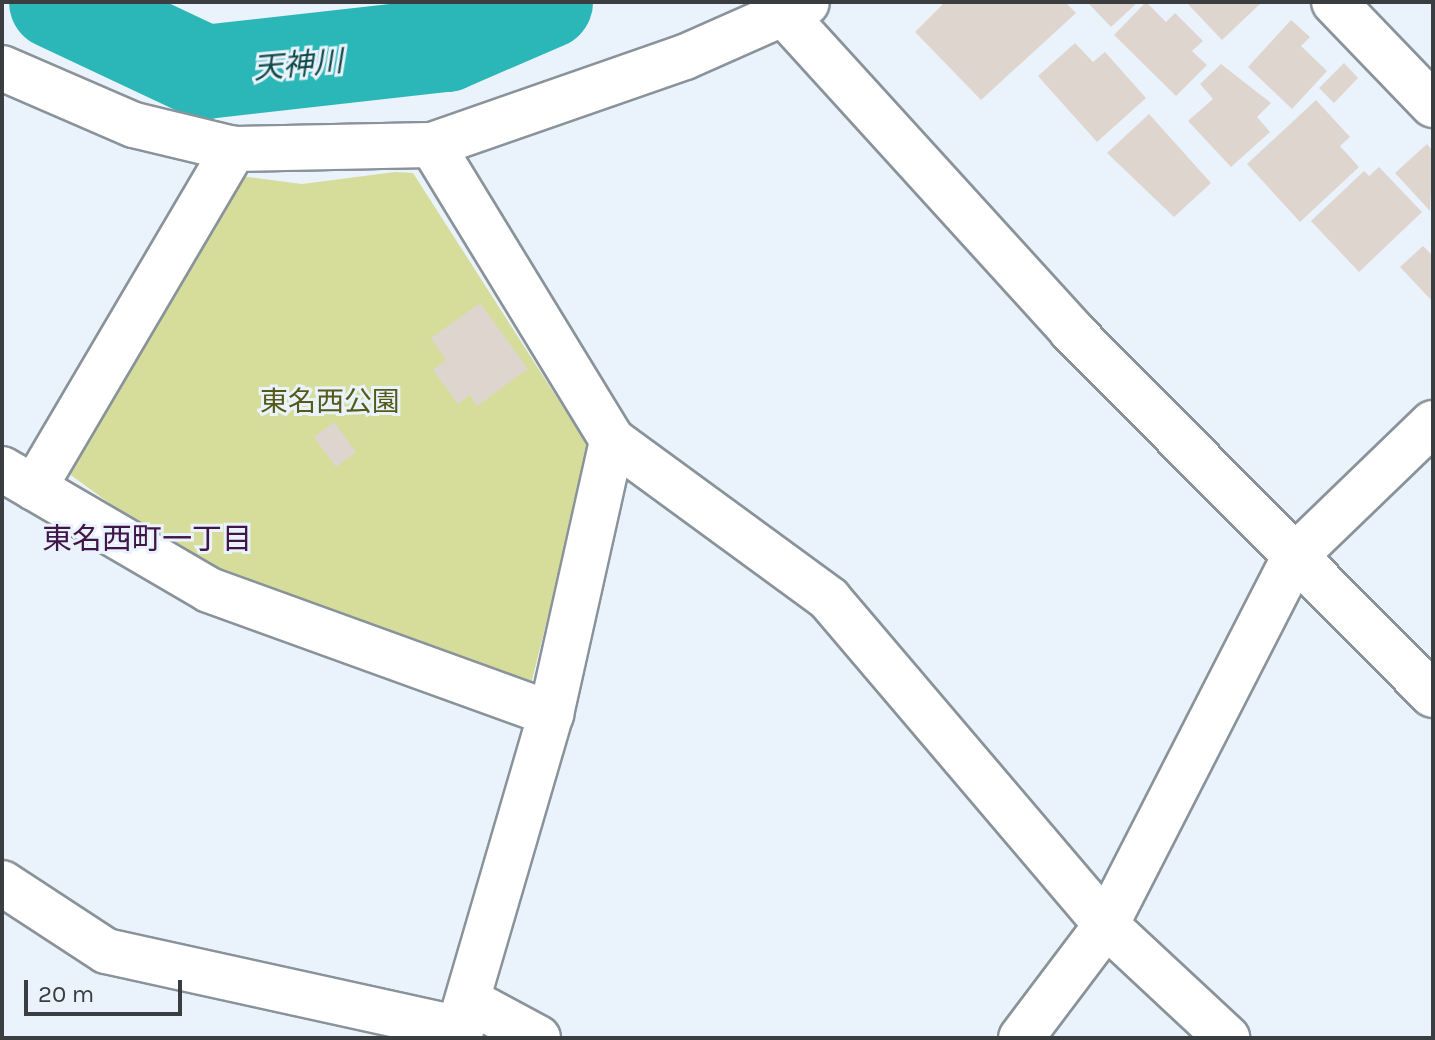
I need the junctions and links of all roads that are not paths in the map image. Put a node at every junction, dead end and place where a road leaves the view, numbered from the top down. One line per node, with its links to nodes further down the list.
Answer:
1 (1334, 2): 4 (street)
2 (788, 6): 5 (street); 10 (street)
3 (2, 68): 6 (street)
4 (1433, 105)
5 (432, 145): 6 (street); 8 (street)
6 (234, 149): 9 (street)
7 (1433, 423): 10 (street)
8 (612, 440): 12 (street); 14 (street)
9 (18, 479): 12 (street)
10 (1294, 557): 11 (street); 14 (street)
11 (1433, 695)
12 (551, 714): 15 (street)
13 (2, 883): 15 (street)
14 (1106, 925): 17 (street); 18 (street)
15 (463, 1023): 16 (street)
16 (538, 1038)
17 (1021, 1038)
18 (1227, 1038)

